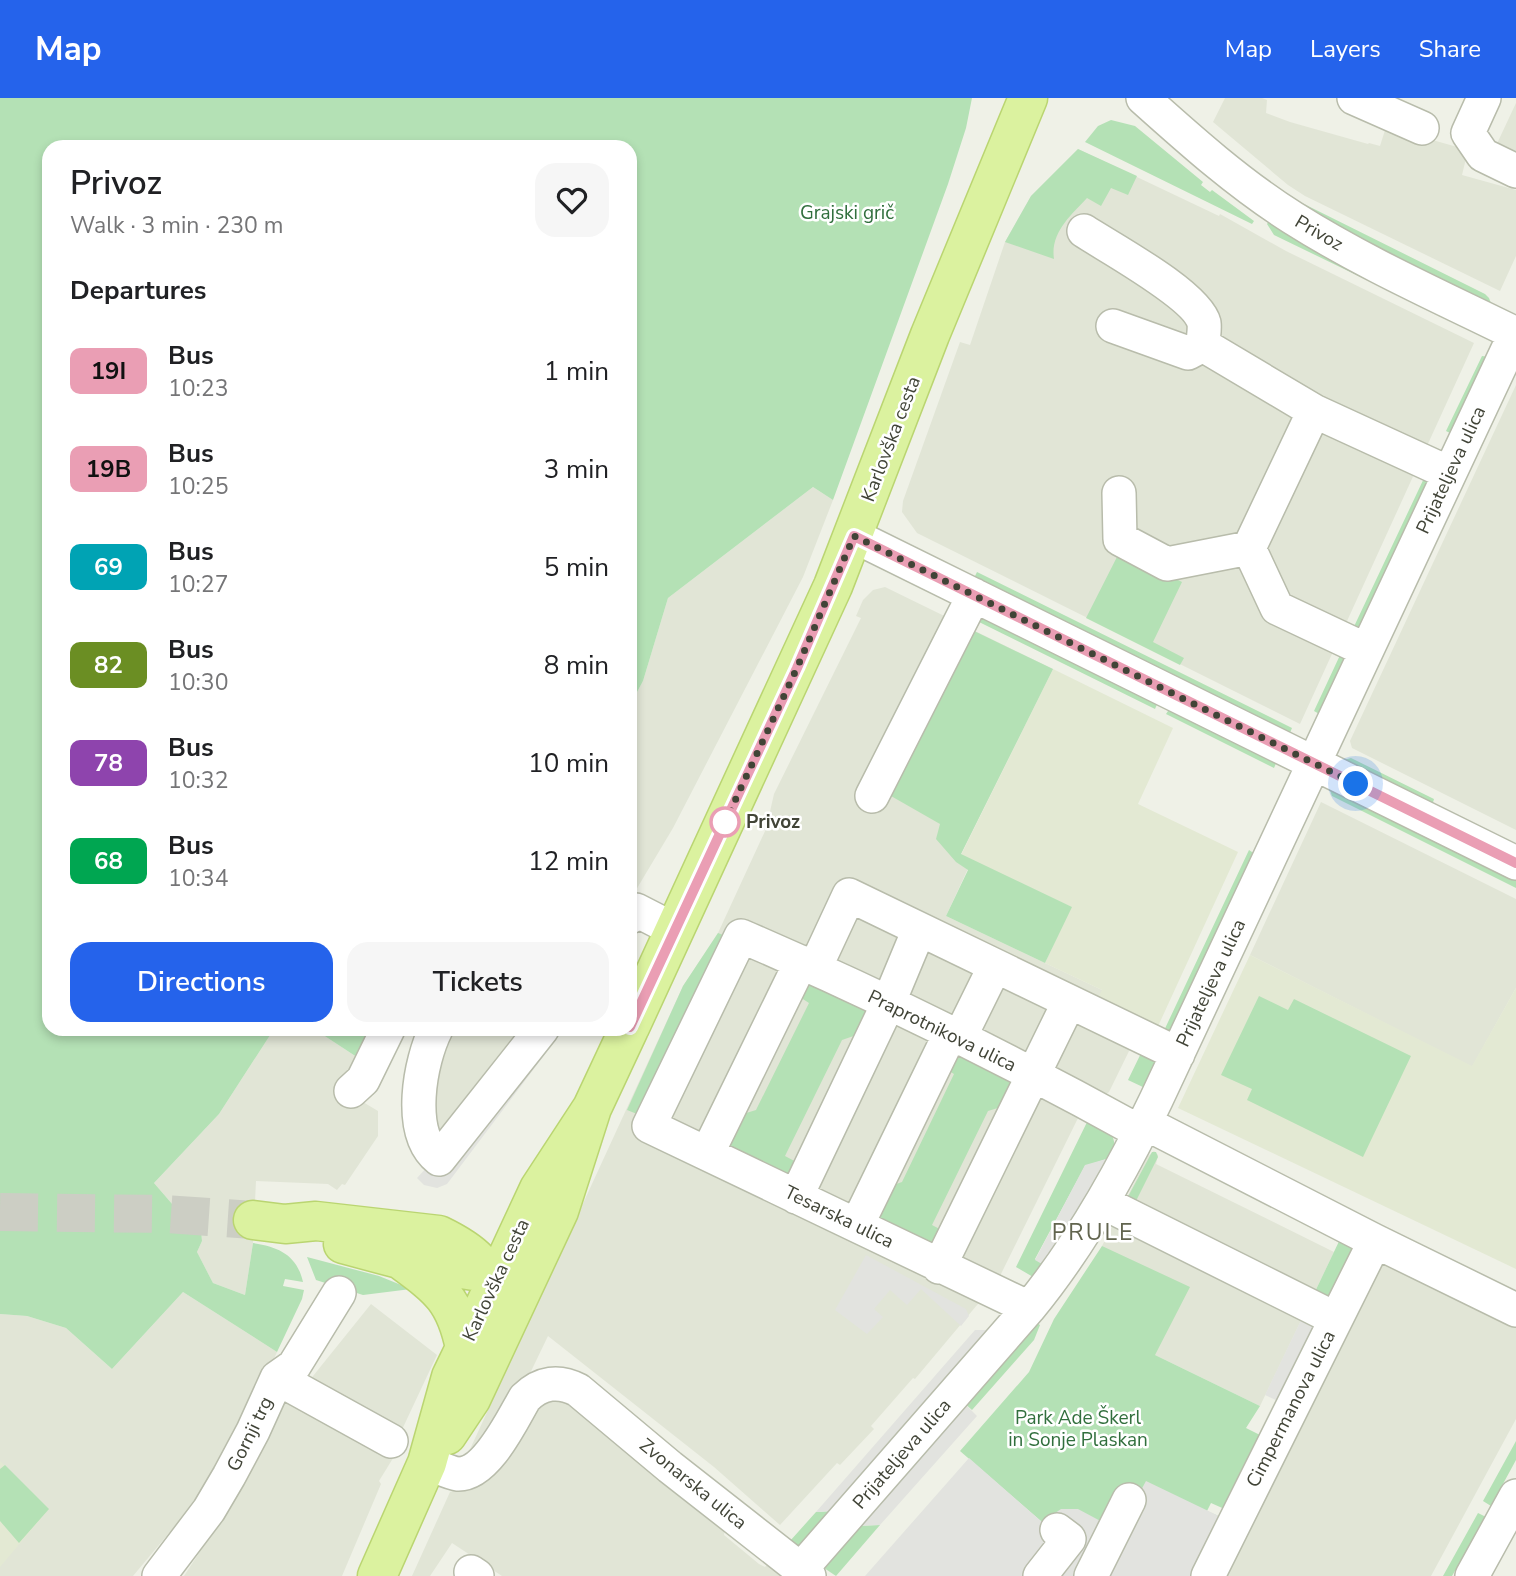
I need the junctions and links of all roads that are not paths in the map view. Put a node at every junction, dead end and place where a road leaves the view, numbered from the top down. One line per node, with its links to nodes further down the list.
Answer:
1 (1028, 98): 14 (main road, Karlovška cesta)
2 (1143, 98): 9 (street, Privoz)
3 (1354, 98): 5 (street)
4 (1484, 98): 6 (street)
5 (1422, 128)
6 (1516, 171)
7 (1084, 231): 10 (street)
8 (1113, 326): 10 (street)
9 (1516, 333): 12 (street, Prijateljeva ulica)
10 (1203, 345): 11 (street)
11 (1314, 411): 12 (street); 15 (street)
12 (1449, 473): 17 (street, Prijateljeva ulica)
13 (1119, 492): 15 (street)
14 (854, 536): 16 (street); 22 (main road, Karlovška cesta)
15 (1249, 548): 17 (street)
16 (974, 594): 18 (street); 19 (street)
17 (1366, 650): 18 (street, Prijateljeva ulica)
18 (1314, 762): 20 (street); 34 (street, Prijateljeva ulica)
19 (872, 796)
20 (1516, 863)
21 (637, 910): 22 (street)
22 (676, 930): 28 (main road, Karlovška cesta)
23 (913, 944): 27 (street)
24 (808, 965): 25 (street); 27 (street, Praprotnikova ulica); 38 (street, Praprotnikova ulica); 40 (street)
25 (995, 966): 26 (street); 33 (street)
26 (1069, 1002): 34 (street); 35 (street)
27 (888, 1004): 33 (street, Praprotnikova ulica); 41 (street)
28 (637, 1013)
29 (385, 1036): 36 (street)
30 (433, 1036): 31 (street)
31 (536, 1036)
32 (626, 1036): 37 (main road, Karlovška cesta)
33 (954, 1036): 35 (street, Praprotnikova ulica); 44 (street)
34 (1178, 1054): 39 (street, Prijateljeva ulica)
35 (1034, 1076): 39 (street, Praprotnikova ulica); 48 (street)
36 (351, 1091)
37 (592, 1108): 43 (main road, Karlovška cesta); 49 (main road, Karlovška cesta)
38 (649, 1126): 40 (street, Tesarska ulica)
39 (1143, 1128): 42 (street, Prijateljeva ulica); 46 (street, Praprotnikova ulica)
40 (708, 1152): 41 (street, Tesarska ulica)
41 (796, 1197): 44 (street, Tesarska ulica)
42 (1102, 1202): 51 (street, Prijateljeva ulica); 53 (street)
43 (526, 1217): 45 (main road); 49 (main road, Karlovška cesta)
44 (857, 1225): 48 (street, Tesarska ulica)
45 (439, 1235): 47 (main road); 49 (main road)
46 (1375, 1241): 52 (street, Praprotnikova ulica); 53 (street, Cimpermanova ulica)
47 (399, 1259): 49 (main road); 54 (main road)
48 (939, 1267): 51 (street, Tesarska ulica)
49 (505, 1271): 54 (main road, Karlovška cesta); 54 (main road, Karlovška cesta)
50 (340, 1293): 55 (street, Gornji trg)
51 (1029, 1308): 61 (street, Prijateljeva ulica)
52 (1516, 1310)
53 (1336, 1319): 66 (street, Cimpermanova ulica)
54 (482, 1344): 57 (main road, Karlovška cesta)
55 (277, 1378): 56 (street); 62 (street, Gornji trg)
56 (391, 1441)
57 (427, 1464): 61 (street, Zvonarska ulica); 63 (main road, Karlovška cesta)
58 (1516, 1496): 67 (street)
59 (1129, 1500): 65 (street)
60 (1057, 1530): 64 (street)
61 (805, 1573)
62 (159, 1576)
63 (377, 1576)
64 (1040, 1576)
65 (1091, 1576)
66 (1208, 1576)
67 (1472, 1576)

